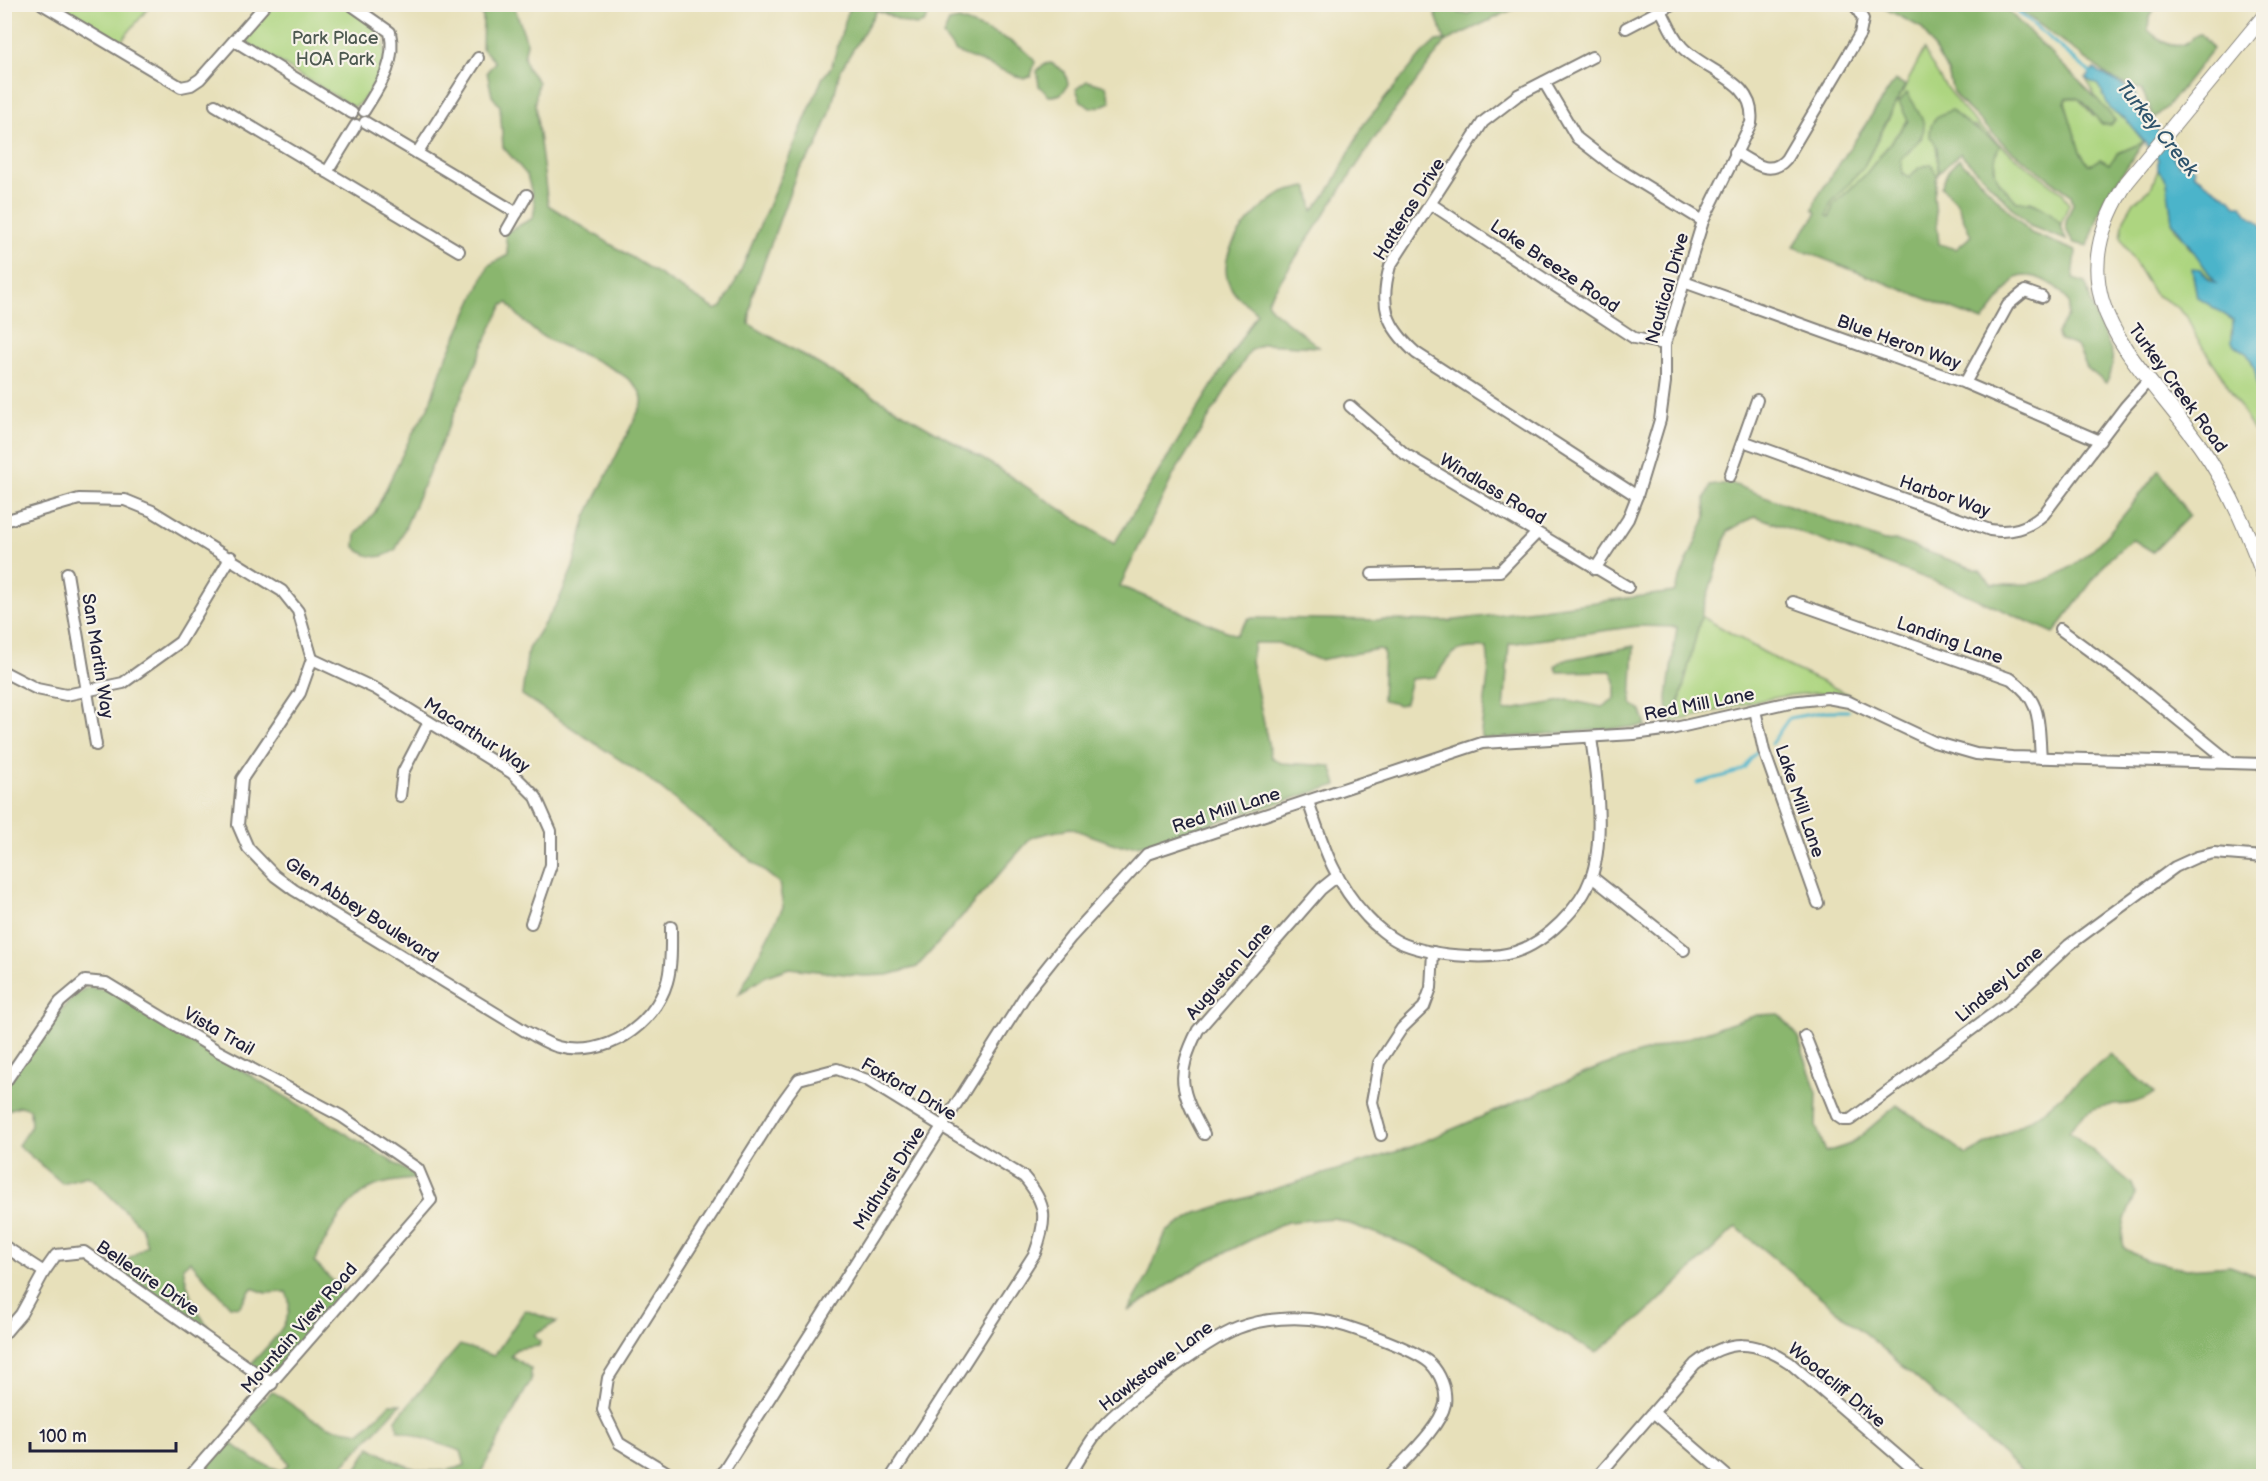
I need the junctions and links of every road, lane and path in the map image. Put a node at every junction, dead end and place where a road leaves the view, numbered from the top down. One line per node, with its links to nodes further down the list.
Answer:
1 (42, 4): 9 (street)
2 (266, 4): 9 (street)
3 (350, 4): 14 (street)
4 (1672, 4): 6 (street)
5 (1854, 4): 15 (street)
6 (1661, 10): 8 (street); 15 (street, Nautical Drive)
7 (2264, 15): 27 (street, Turkey Creek Road)
8 (1626, 28)
9 (235, 41): 14 (street)
10 (1592, 57): 12 (street, Hatteras Drive)
11 (478, 58): 16 (street)
12 (1544, 82): 19 (street, Hatteras Drive); 21 (street)
13 (215, 105): 17 (street)
14 (362, 119): 16 (street); 17 (street)
15 (1735, 152): 21 (street, Nautical Drive)
16 (417, 153): 20 (street)
17 (327, 172): 23 (street)
18 (527, 195): 20 (street)
19 (1431, 204): 26 (street, Lake Breeze Road); 34 (street, Hatteras Drive)
20 (517, 213): 22 (street)
21 (1703, 221): 24 (street, Nautical Drive)
22 (507, 230)
23 (459, 251)
24 (1684, 282): 26 (street, Nautical Drive); 28 (street, Blue Heron Way)
25 (2042, 297): 28 (street)
26 (1665, 344): 34 (street, Nautical Drive)
27 (2148, 381): 32 (street, Harbor Way); 41 (street, Turkey Creek Road)
28 (1965, 383): 32 (street, Blue Heron Way)
29 (1757, 400): 31 (street)
30 (1350, 406): 36 (street, Windlass Road)
31 (1743, 441): 32 (street, Harbor Way); 33 (street)
32 (2100, 441)
33 (1730, 476)
34 (1637, 496): 38 (street, Nautical Drive)
35 (4, 521): 37 (street)
36 (1536, 534): 38 (street, Windlass Road); 40 (street)
37 (231, 557): 45 (street); 47 (street)
38 (1595, 569): 42 (street, Windlass Road)
39 (67, 573): 47 (street, San Martin Way)
40 (1372, 574)
41 (2264, 578)
42 (1628, 587)
43 (1792, 602): 52 (street, Landing Lane)
44 (2060, 629): 53 (street)
45 (312, 659): 49 (street, Macarthur Way); 63 (street, Glen Abbey Boulevard)
46 (4, 672): 47 (street)
47 (88, 689): 51 (street, San Martin Way)
48 (1755, 710): 50 (street, Red Mill Lane); 52 (street, Red Mill Lane); 61 (street, Lake Mill Lane)
49 (429, 722): 55 (street); 62 (street, Macarthur Way)
50 (1591, 738): 56 (street, Red Mill Lane); 59 (street)
51 (96, 745)
52 (2041, 758): 53 (street, Red Mill Lane)
53 (2230, 762): 54 (street, Red Mill Lane)
54 (2264, 765)
55 (400, 796)
56 (1308, 801): 57 (street, Red Mill Lane); 60 (street)
57 (1147, 854): 68 (street, Midhurst Drive)
58 (2264, 858): 66 (street, Lindsey Lane)
59 (1592, 877): 64 (street); 65 (street)
60 (1336, 878): 65 (street); 69 (street, Augustan Lane)
61 (1818, 903)
62 (531, 923)
63 (671, 927)
64 (1684, 950)
65 (1433, 952): 70 (street)
66 (1805, 1036)
67 (4, 1084): 71 (street, Vista Trail)
68 (942, 1126): 78 (street, Foxford Drive); 79 (street, Midhurst Drive); 80 (street, Foxford Drive)
69 (1204, 1134)
70 (1381, 1135)
71 (431, 1200): 75 (street, Mountain View Road)
72 (4, 1246): 73 (street)
73 (44, 1272): 74 (street); 75 (street, Belleaire Drive)
74 (4, 1334)
75 (272, 1384): 77 (street, Mountain View Road)
76 (1654, 1413): 83 (street, Woodcliff Drive); 84 (street); 85 (street, Woodcliff Drive)
77 (190, 1476)
78 (673, 1476)
79 (720, 1476)
80 (892, 1476)
81 (1069, 1476): 82 (street, Hawkstowe Lane)
82 (1390, 1476)
83 (1598, 1476)
84 (1727, 1476)
85 (1921, 1476)

